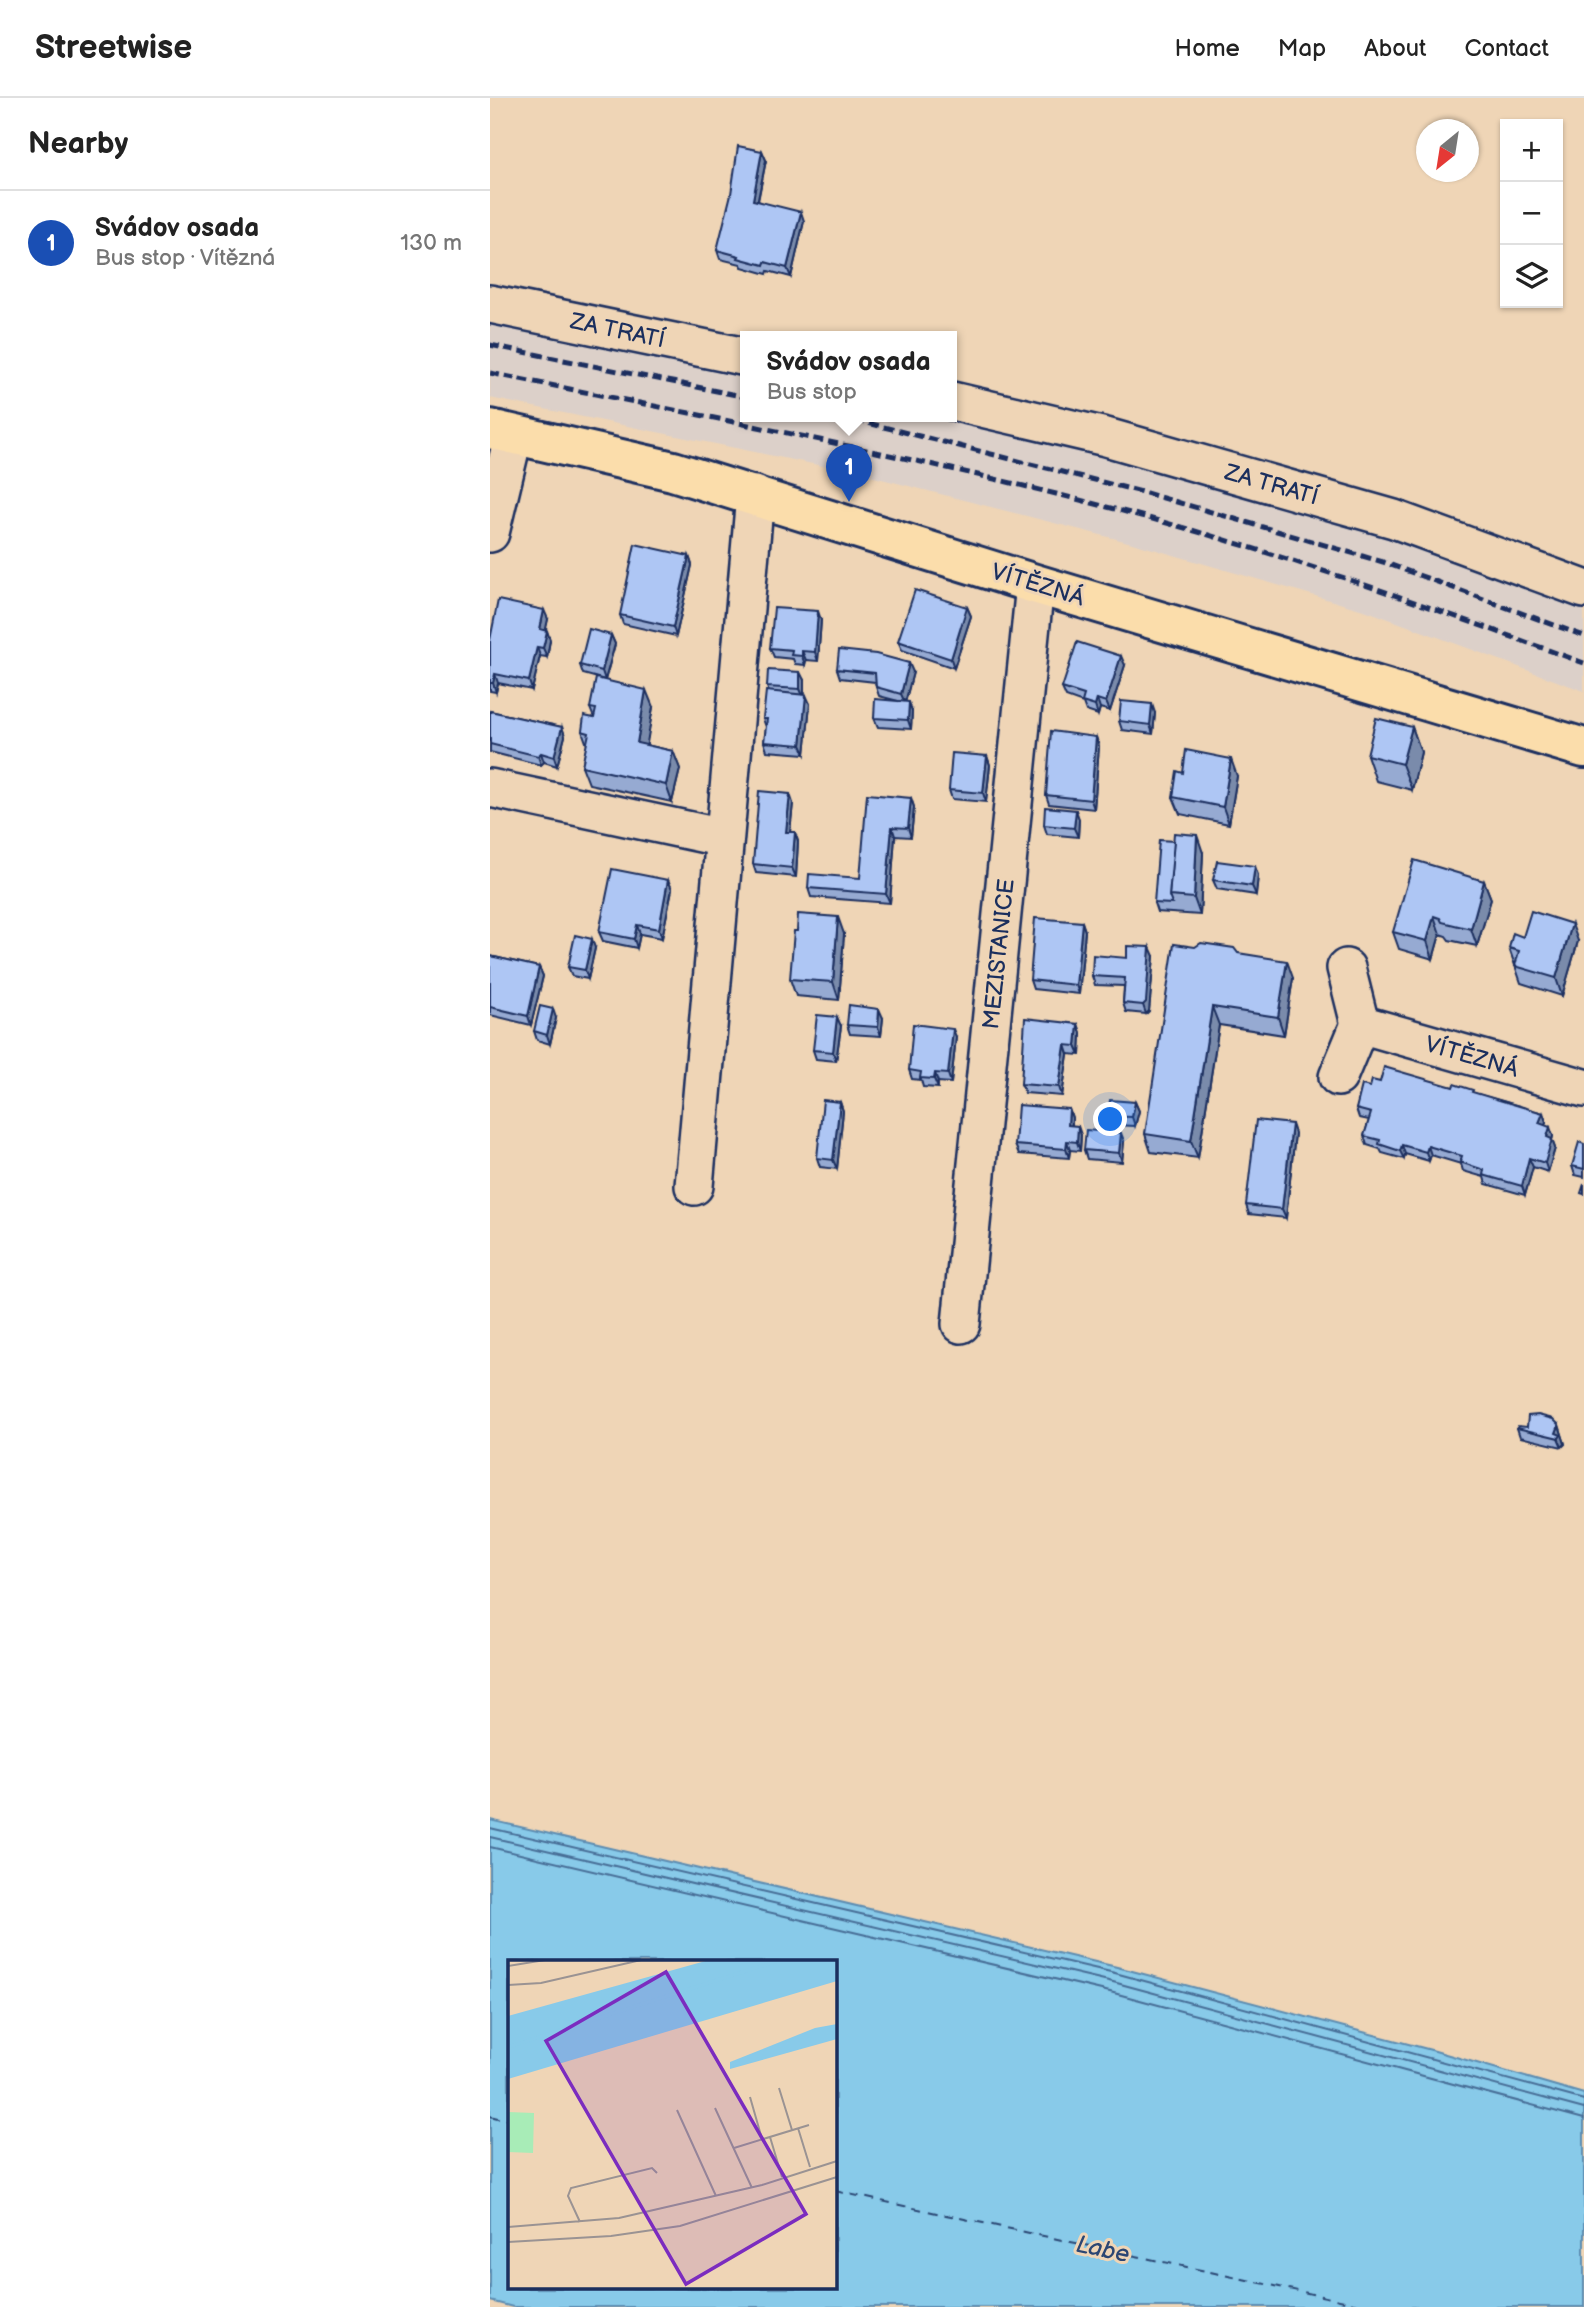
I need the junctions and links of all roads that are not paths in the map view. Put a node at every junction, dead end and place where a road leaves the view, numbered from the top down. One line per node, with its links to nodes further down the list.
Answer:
1 (490, 304): 2 (street, ZA TRATÍ)
2 (740, 356)
3 (957, 402): 8 (street, ZA TRATÍ)
4 (500, 441): 5 (main road, VÍTĚZNÁ); 6 (street, VÍTĚZNÁ)
5 (755, 495): 7 (main road, VÍTĚZNÁ); 11 (street)
6 (490, 533)
7 (1035, 584): 9 (main road, VÍTĚZNÁ); 17 (street, MEZISTANICE)
8 (1584, 589)
9 (1584, 748)
10 (490, 789): 11 (street)
11 (724, 838): 16 (street)
12 (1346, 968): 13 (street)
13 (1360, 1024): 14 (street); 15 (street, VÍTĚZNÁ)
14 (1338, 1077)
15 (1584, 1088)
16 (694, 1186)
17 (961, 1324)

